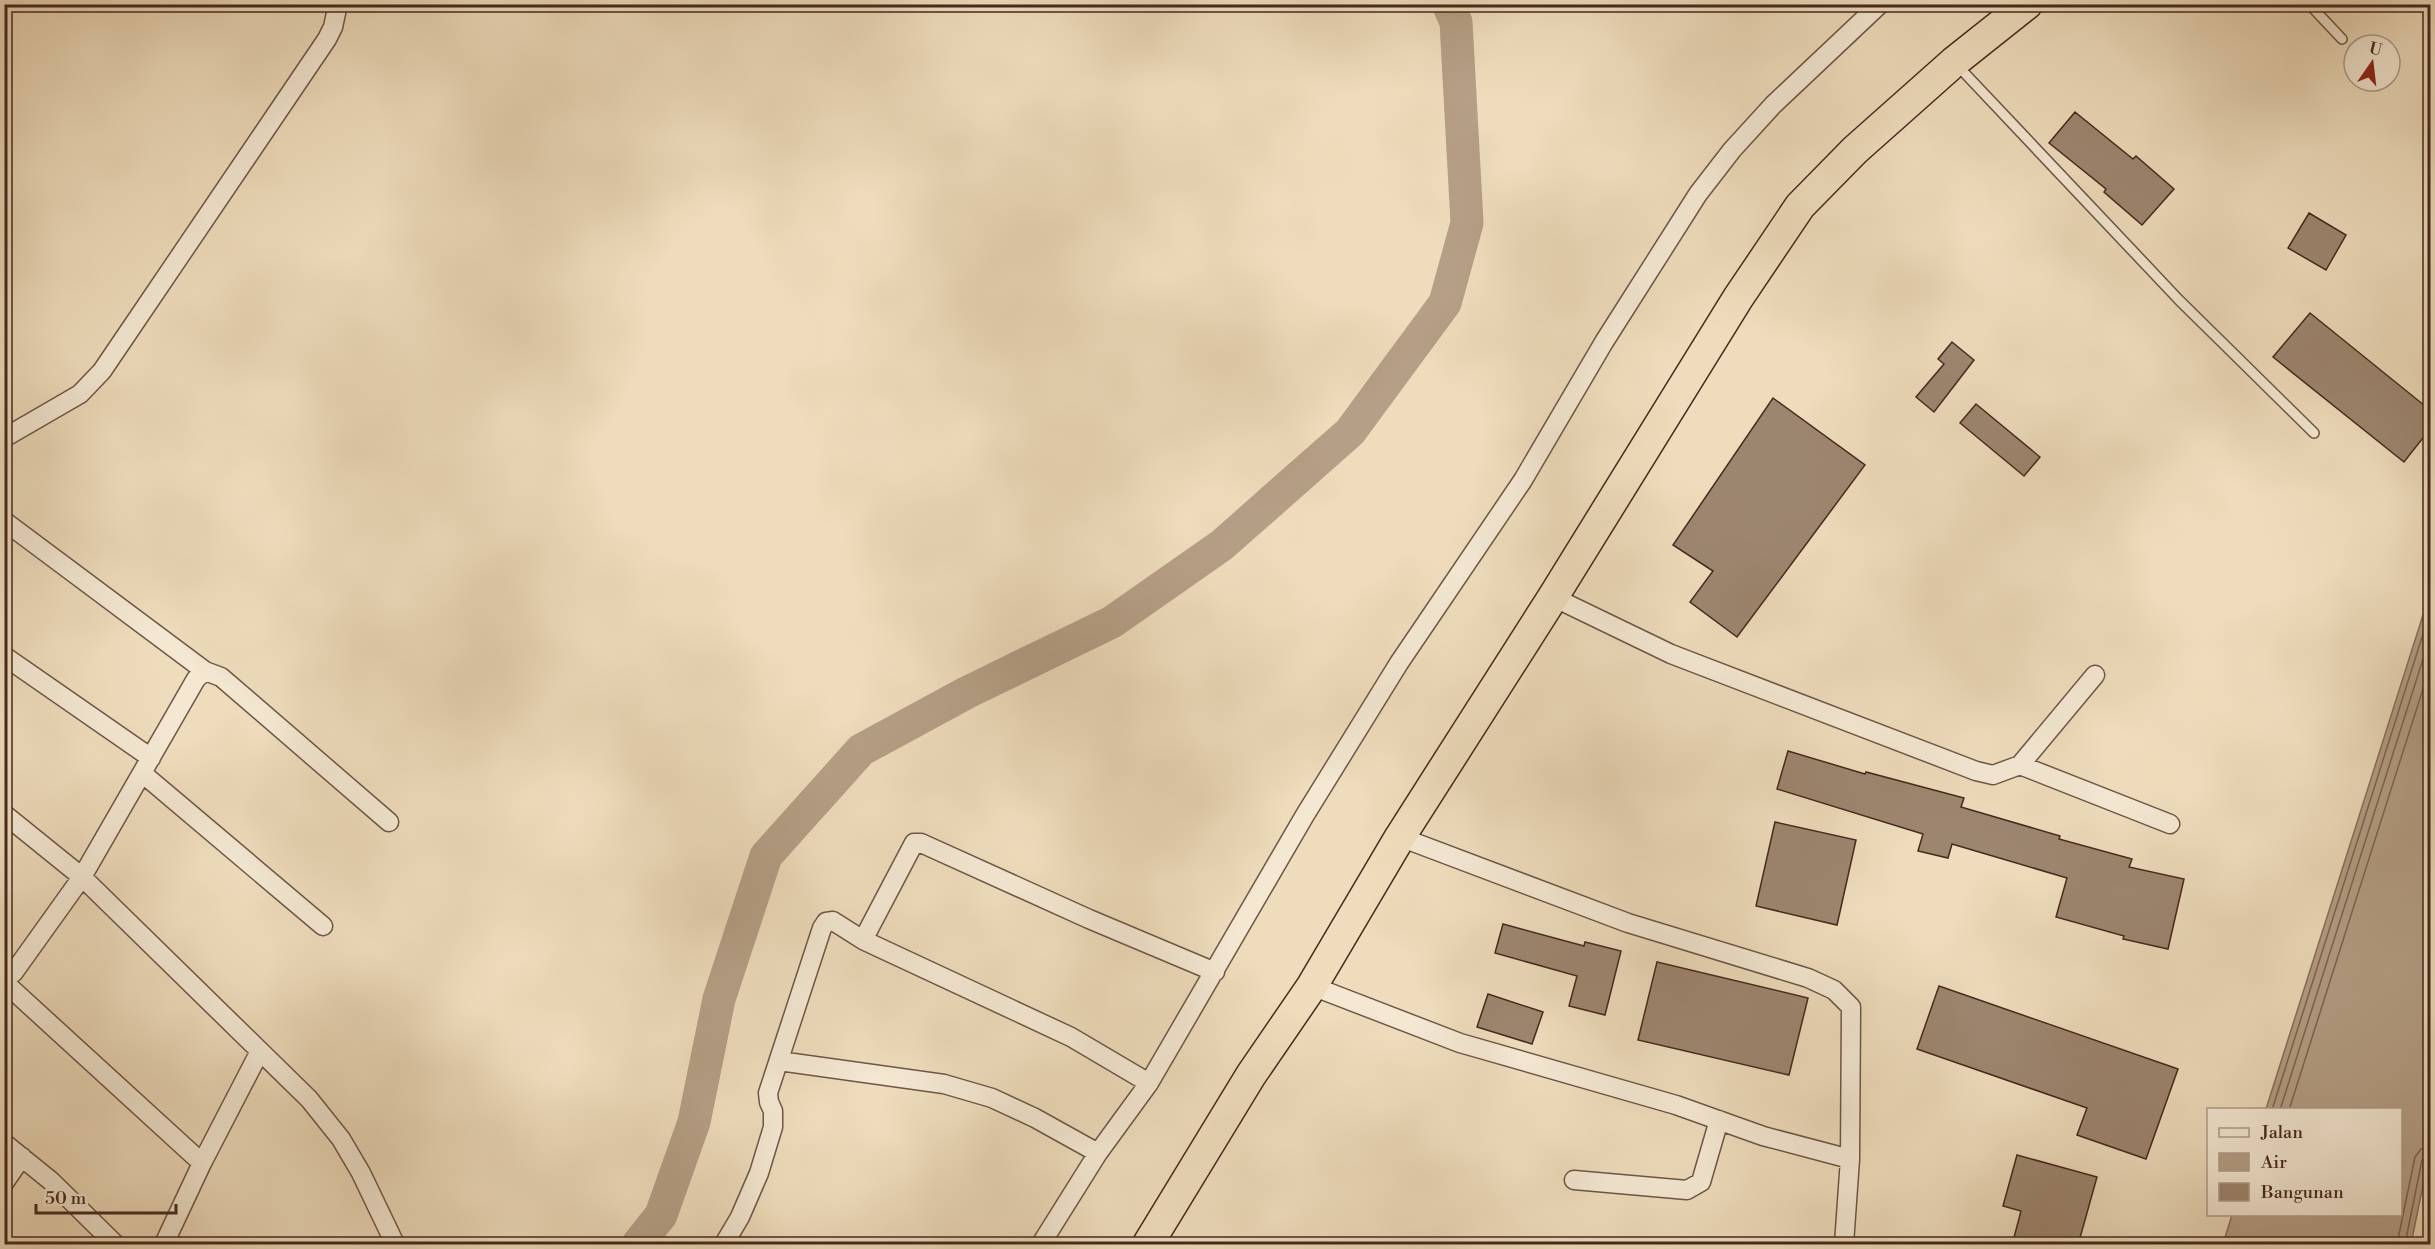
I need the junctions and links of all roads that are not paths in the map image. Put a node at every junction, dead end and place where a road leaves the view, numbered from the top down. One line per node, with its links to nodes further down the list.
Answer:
1 (338, 4): 8 (street)
2 (1880, 4): 23 (street)
3 (2028, 4): 6 (highway)
4 (2308, 4): 5 (lane)
5 (2342, 39)
6 (1954, 62): 7 (lane); 10 (highway)
7 (2314, 433)
8 (4, 438)
9 (4, 521): 12 (street)
10 (1553, 597): 15 (street); 19 (highway)
11 (4, 656): 14 (street)
12 (205, 671): 14 (street); 17 (street)
13 (2095, 675): 15 (street)
14 (147, 765): 20 (street); 21 (street)
15 (2020, 765): 18 (street)
16 (4, 814): 20 (street)
17 (389, 822)
18 (2170, 824)
19 (1400, 837): 25 (highway); 33 (street)
20 (82, 877): 24 (street); 26 (street)
21 (323, 926)
22 (863, 940): 23 (street); 27 (street); 28 (street)
23 (1215, 972): 28 (street)
24 (7, 975): 34 (street)
25 (1312, 986): 29 (street); 42 (highway)
26 (260, 1051): 34 (street); 39 (street)
27 (779, 1060): 31 (street); 40 (street)
28 (1149, 1083): 31 (street)
29 (1719, 1120): 33 (street); 35 (street)
30 (4, 1143): 32 (street)
31 (1098, 1153): 41 (street)
32 (22, 1156): 36 (street); 37 (street)
33 (1850, 1159): 43 (street)
34 (202, 1163): 38 (street)
35 (1575, 1180)
36 (4, 1183)
37 (108, 1242)
38 (164, 1245)
39 (395, 1245)
40 (724, 1245)
41 (1041, 1245)
42 (1148, 1245)
43 (1844, 1245)

